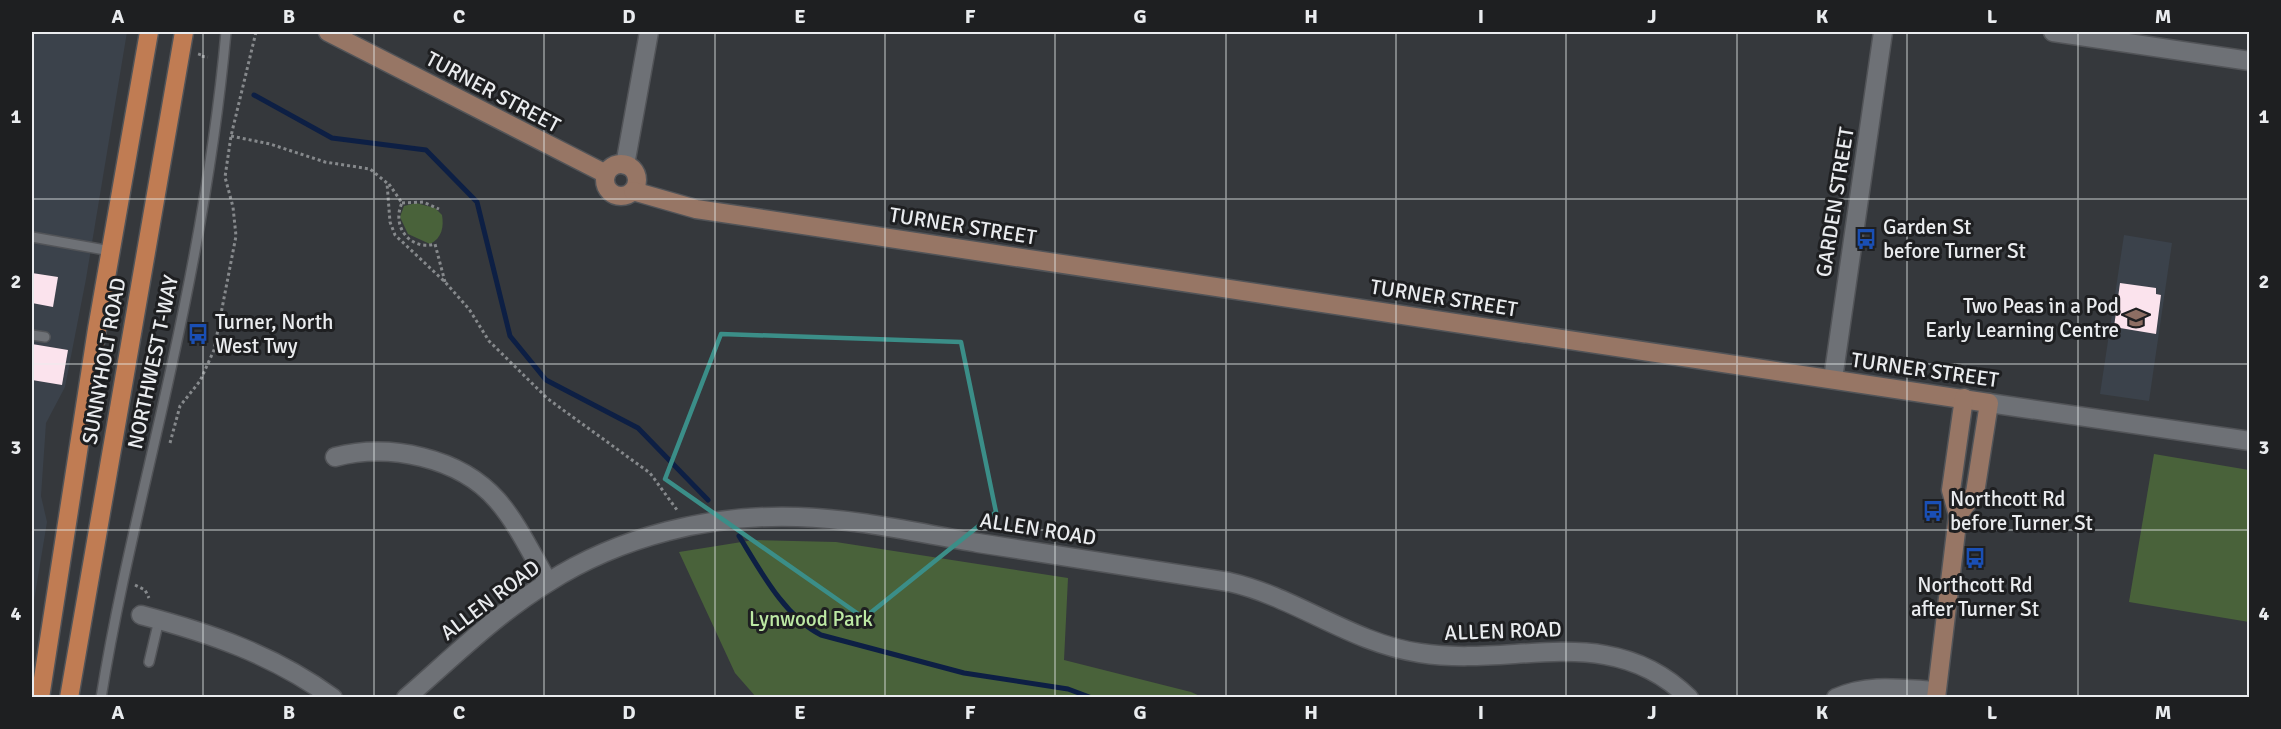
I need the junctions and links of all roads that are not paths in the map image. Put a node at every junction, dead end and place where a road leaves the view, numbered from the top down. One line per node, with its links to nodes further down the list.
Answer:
1 (149, 32): 13 (main road, SUNNYHOLT ROAD)
2 (184, 32): 28 (main road, SUNNYHOLT ROAD)
3 (226, 32): 29 (lane, NORTHWEST T-WAY)
4 (328, 32): 10 (street, TURNER STREET)
5 (649, 32): 9 (street)
6 (1883, 32): 16 (street, GARDEN STREET)
7 (2054, 32): 8 (street)
8 (2250, 61)
9 (625, 165): 10 (street); 11 (street)
10 (606, 174): 11 (street)
11 (633, 191): 16 (street, TURNER STREET)
12 (32, 237): 13 (lane)
13 (111, 250): 27 (main road, SUNNYHOLT ROAD)
14 (32, 335): 15 (lane)
15 (45, 338)
16 (1833, 379): 17 (street, TURNER STREET)
17 (1964, 398): 18 (street, TURNER STREET); 21 (street)
18 (1989, 403): 19 (street, TURNER STREET); 21 (street)
19 (2250, 441)
20 (335, 457): 22 (street)
21 (1958, 515): 26 (street)
22 (548, 582): 31 (street, ALLEN ROAD); 32 (street, ALLEN ROAD)
23 (141, 615): 24 (street)
24 (159, 620): 25 (lane); 30 (street)
25 (149, 662)
26 (1936, 694): 33 (street)
27 (40, 698)
28 (69, 698)
29 (101, 698)
30 (333, 698)
31 (406, 698)
32 (1689, 698)
33 (1836, 698)

